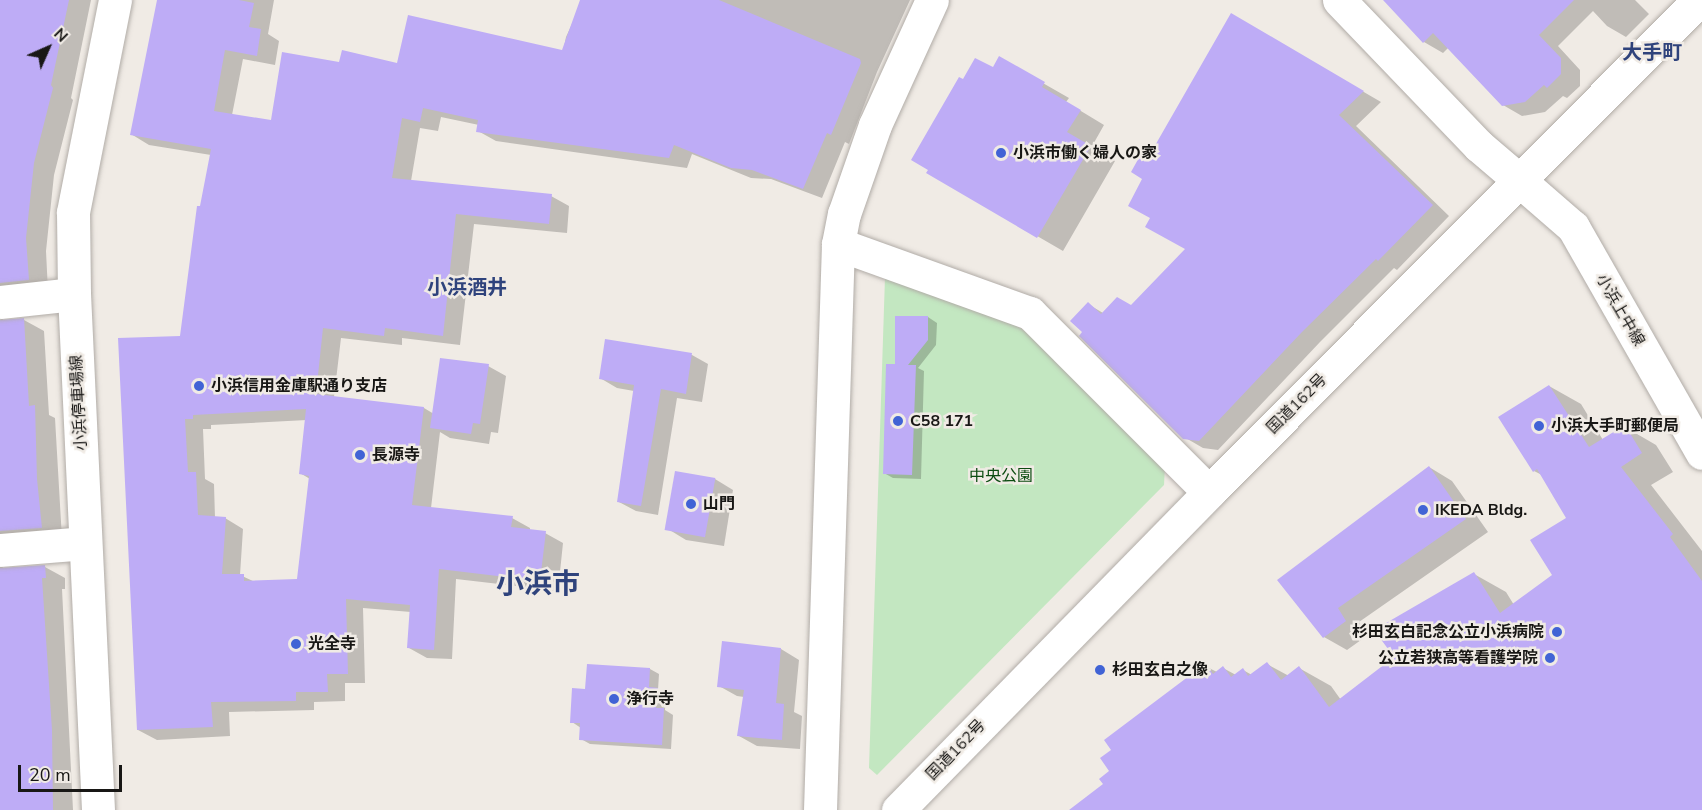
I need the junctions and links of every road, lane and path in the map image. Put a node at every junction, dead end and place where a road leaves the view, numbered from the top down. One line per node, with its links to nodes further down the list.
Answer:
1 (115, 0): 7 (main road, 小浜停車場線)
2 (932, 0): 6 (main road)
3 (1339, 0): 5 (main road, 小浜上中線)
4 (1699, 0): 5 (main road, 国道162号)
5 (1520, 181): 9 (main road, 小浜上中線); 10 (main road, 国道162号)
6 (838, 244): 10 (main road); 14 (main road)
7 (74, 294): 8 (main road); 11 (main road, 小浜停車場線)
8 (0, 302)
9 (1702, 453)
10 (1209, 492): 15 (main road, 国道162号)
11 (85, 543): 12 (main road); 13 (main road, 小浜停車場線)
12 (0, 550)
13 (98, 810)
14 (820, 810)
15 (898, 810)

